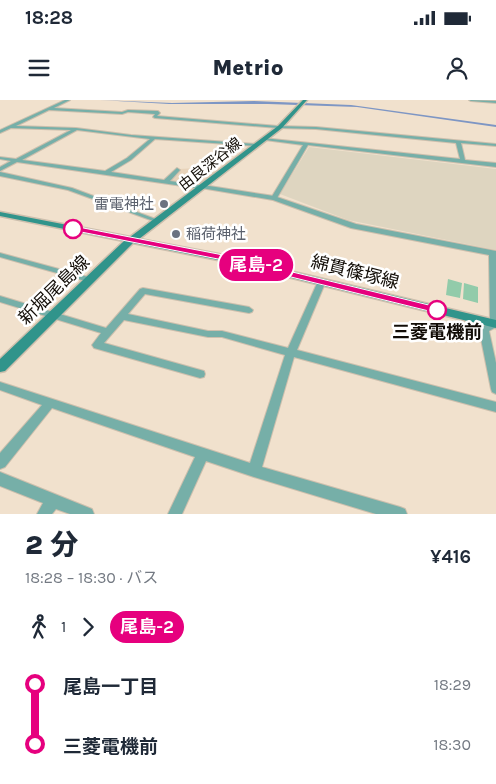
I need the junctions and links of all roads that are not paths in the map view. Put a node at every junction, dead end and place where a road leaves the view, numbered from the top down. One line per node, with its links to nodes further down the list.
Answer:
1 (68, 100): 5 (street)
2 (471, 100): 4 (street)
3 (303, 102): 8 (main road, 由良深谷線)
4 (496, 102)
5 (49, 109): 7 (street); 8 (street)
6 (0, 126): 7 (street)
7 (10, 127): 9 (street); 10 (street)
8 (280, 127): 12 (main road, 由良深谷線); 13 (street)
9 (76, 129): 11 (street); 18 (street)
10 (0, 132)
11 (154, 138): 14 (street); 23 (street)
12 (265, 139): 14 (main road, 由良深谷線); 15 (street)
13 (458, 141): 16 (street); 19 (street)
14 (257, 144): 26 (main road, 由良深谷線)
15 (306, 144): 19 (street); 27 (street)
16 (496, 145)
17 (0, 158): 18 (street)
18 (19, 161): 21 (street); 23 (street)
19 (463, 161): 20 (street)
20 (496, 165)
21 (0, 170)
22 (177, 170): 25 (street)
23 (106, 173): 25 (street)
24 (0, 174): 29 (street)
25 (165, 182): 26 (street)
26 (203, 187): 27 (street); 29 (main road, 由良深谷線)
27 (274, 198): 31 (street)
28 (0, 214): 30 (main road, 綿貫篠塚線)
29 (158, 221): 30 (main road, 由良深谷線)
30 (134, 240): 33 (main road, 新堀尾島線); 34 (main road, 綿貫篠塚線)
31 (495, 254): 39 (street)
32 (0, 255): 33 (street)
33 (89, 280): 37 (main road, 新堀尾島線)
34 (322, 282): 39 (main road, 綿貫篠塚線); 41 (street)
35 (0, 299): 37 (street)
36 (249, 310): 38 (street)
37 (52, 316): 40 (street); 42 (main road, 新堀尾島線)
38 (121, 316): 40 (street); 41 (street)
39 (496, 324): 45 (street)
40 (108, 332): 43 (street)
41 (291, 352): 47 (street); 50 (street)
42 (0, 367)
43 (200, 374)
44 (0, 386): 46 (street)
45 (496, 389)
46 (50, 403): 48 (street); 49 (street)
47 (496, 407)
48 (203, 454): 50 (street); 55 (street)
49 (0, 463)
50 (254, 471): 56 (street)
51 (0, 479): 52 (street)
52 (54, 500): 53 (street); 54 (street)
53 (44, 514)
54 (88, 514)
55 (175, 514)
56 (400, 514)

